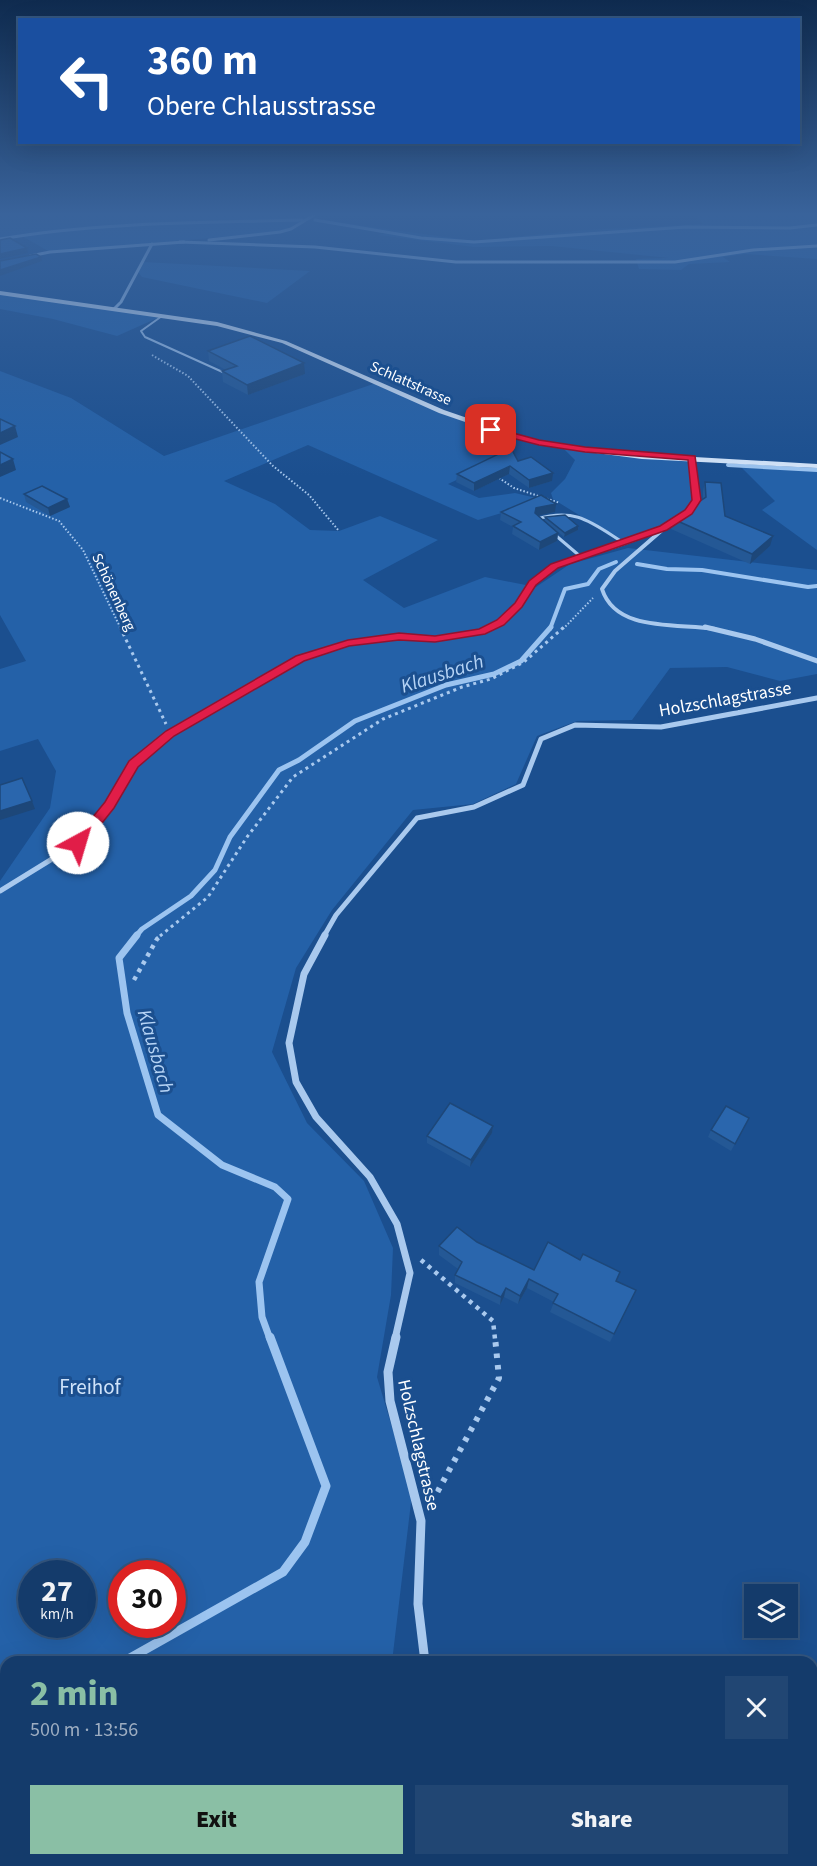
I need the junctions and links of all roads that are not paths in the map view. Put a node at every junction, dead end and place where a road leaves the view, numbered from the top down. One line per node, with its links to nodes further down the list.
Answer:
1 (65, 302): 3 (street, Schlattstrasse)
2 (121, 302): 3 (street)
3 (114, 309): 4 (street, Schlattstrasse)
4 (162, 316): 5 (lane); 6 (street, Schlattstrasse)
5 (227, 374)
6 (692, 458): 7 (street, Schlattstrasse); 8 (street)
7 (817, 466)
8 (663, 528): 9 (street); 11 (street, Holzschlagstrasse)
9 (624, 543): 10 (street); 10 (lane)
10 (581, 557): 13 (street)
11 (817, 661)
12 (817, 698): 14 (street, Holzschlagstrasse)
13 (0, 891)
14 (424, 1656)

